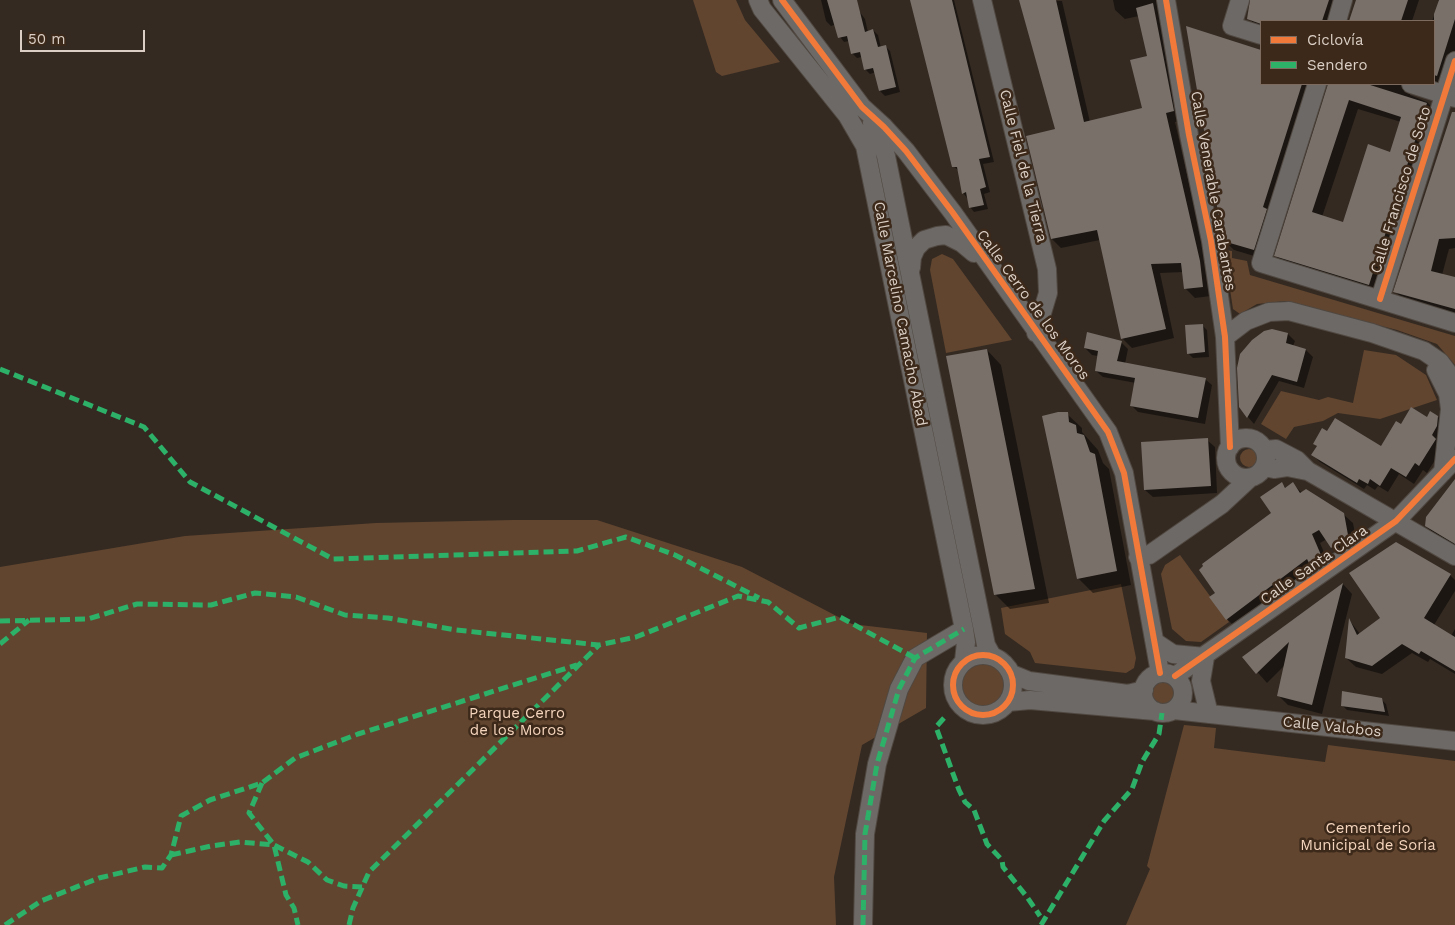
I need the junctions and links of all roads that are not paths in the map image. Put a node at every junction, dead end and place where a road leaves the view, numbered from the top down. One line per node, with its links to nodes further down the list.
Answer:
1 (758, 0): 33 (street, Calle Marcelino Camacho Abad)
2 (782, 0): 13 (street, Calle Cerro de los Moros)
3 (982, 0): 18 (street, Calle Fiel de la Tierra)
4 (1166, 0): 19 (street, Calle Venerable Carabantes)
5 (1240, 0): 8 (street)
6 (1343, 0): 7 (street)
7 (1337, 20)
8 (1260, 35)
9 (1455, 61): 12 (street, Calle Francisco de Soto)
10 (1317, 85): 16 (street)
11 (1414, 85): 12 (street)
12 (1450, 96): 16 (street, Calle Francisco de Soto)
13 (862, 108): 14 (street, Calle Cerro de los Moros); 15 (street, Calle Marcelino Camacho Abad)
14 (992, 271): 15 (street, Calle Cerro de los Moros); 18 (street, Calle Cerro de los Moros)
15 (911, 284): 35 (street, Calle Marcelino Camacho Abad)
16 (1380, 299): 17 (street)
17 (1455, 323)
18 (1036, 333): 32 (street, Calle Cerro de los Moros)
19 (1225, 337): 20 (street); 22 (street, Calle Venerable Carabantes)
20 (1424, 351): 21 (street); 26 (street)
21 (1455, 382)
22 (1228, 407): 23 (street); 24 (street, Calle Venerable Carabantes)
23 (1248, 438): 24 (street); 25 (street)
24 (1230, 447): 27 (street)
25 (1265, 459): 28 (street); 30 (street)
26 (1449, 466): 30 (street, Calle Santa Clara)
27 (1231, 471): 28 (street); 29 (street)
28 (1250, 478): 29 (street)
29 (1222, 504): 32 (street)
30 (1396, 522): 31 (street); 36 (street, Calle Santa Clara)
31 (1455, 556)
32 (1138, 557): 34 (street, Calle Cerro de los Moros)
33 (964, 629): 37 (street, Calle Marcelino Camacho Abad); 45 (street)
34 (1155, 642): 36 (street); 39 (street, Calle Cerro de los Moros)
35 (992, 656): 37 (street); 38 (street)
36 (1204, 657): 39 (street, Calle Santa Clara); 43 (street)
37 (964, 661): 41 (street)
38 (1012, 674): 40 (street); 41 (street)
39 (1175, 689): 40 (street, Calle Santa Clara); 42 (street, Calle Valobos); 43 (street, Calle Valobos)
40 (1144, 690): 42 (street)
41 (1008, 702): 42 (street, Calle Valobos)
42 (1156, 711)
43 (1209, 714): 44 (street, Calle Valobos)
44 (1455, 741)
45 (863, 925)

